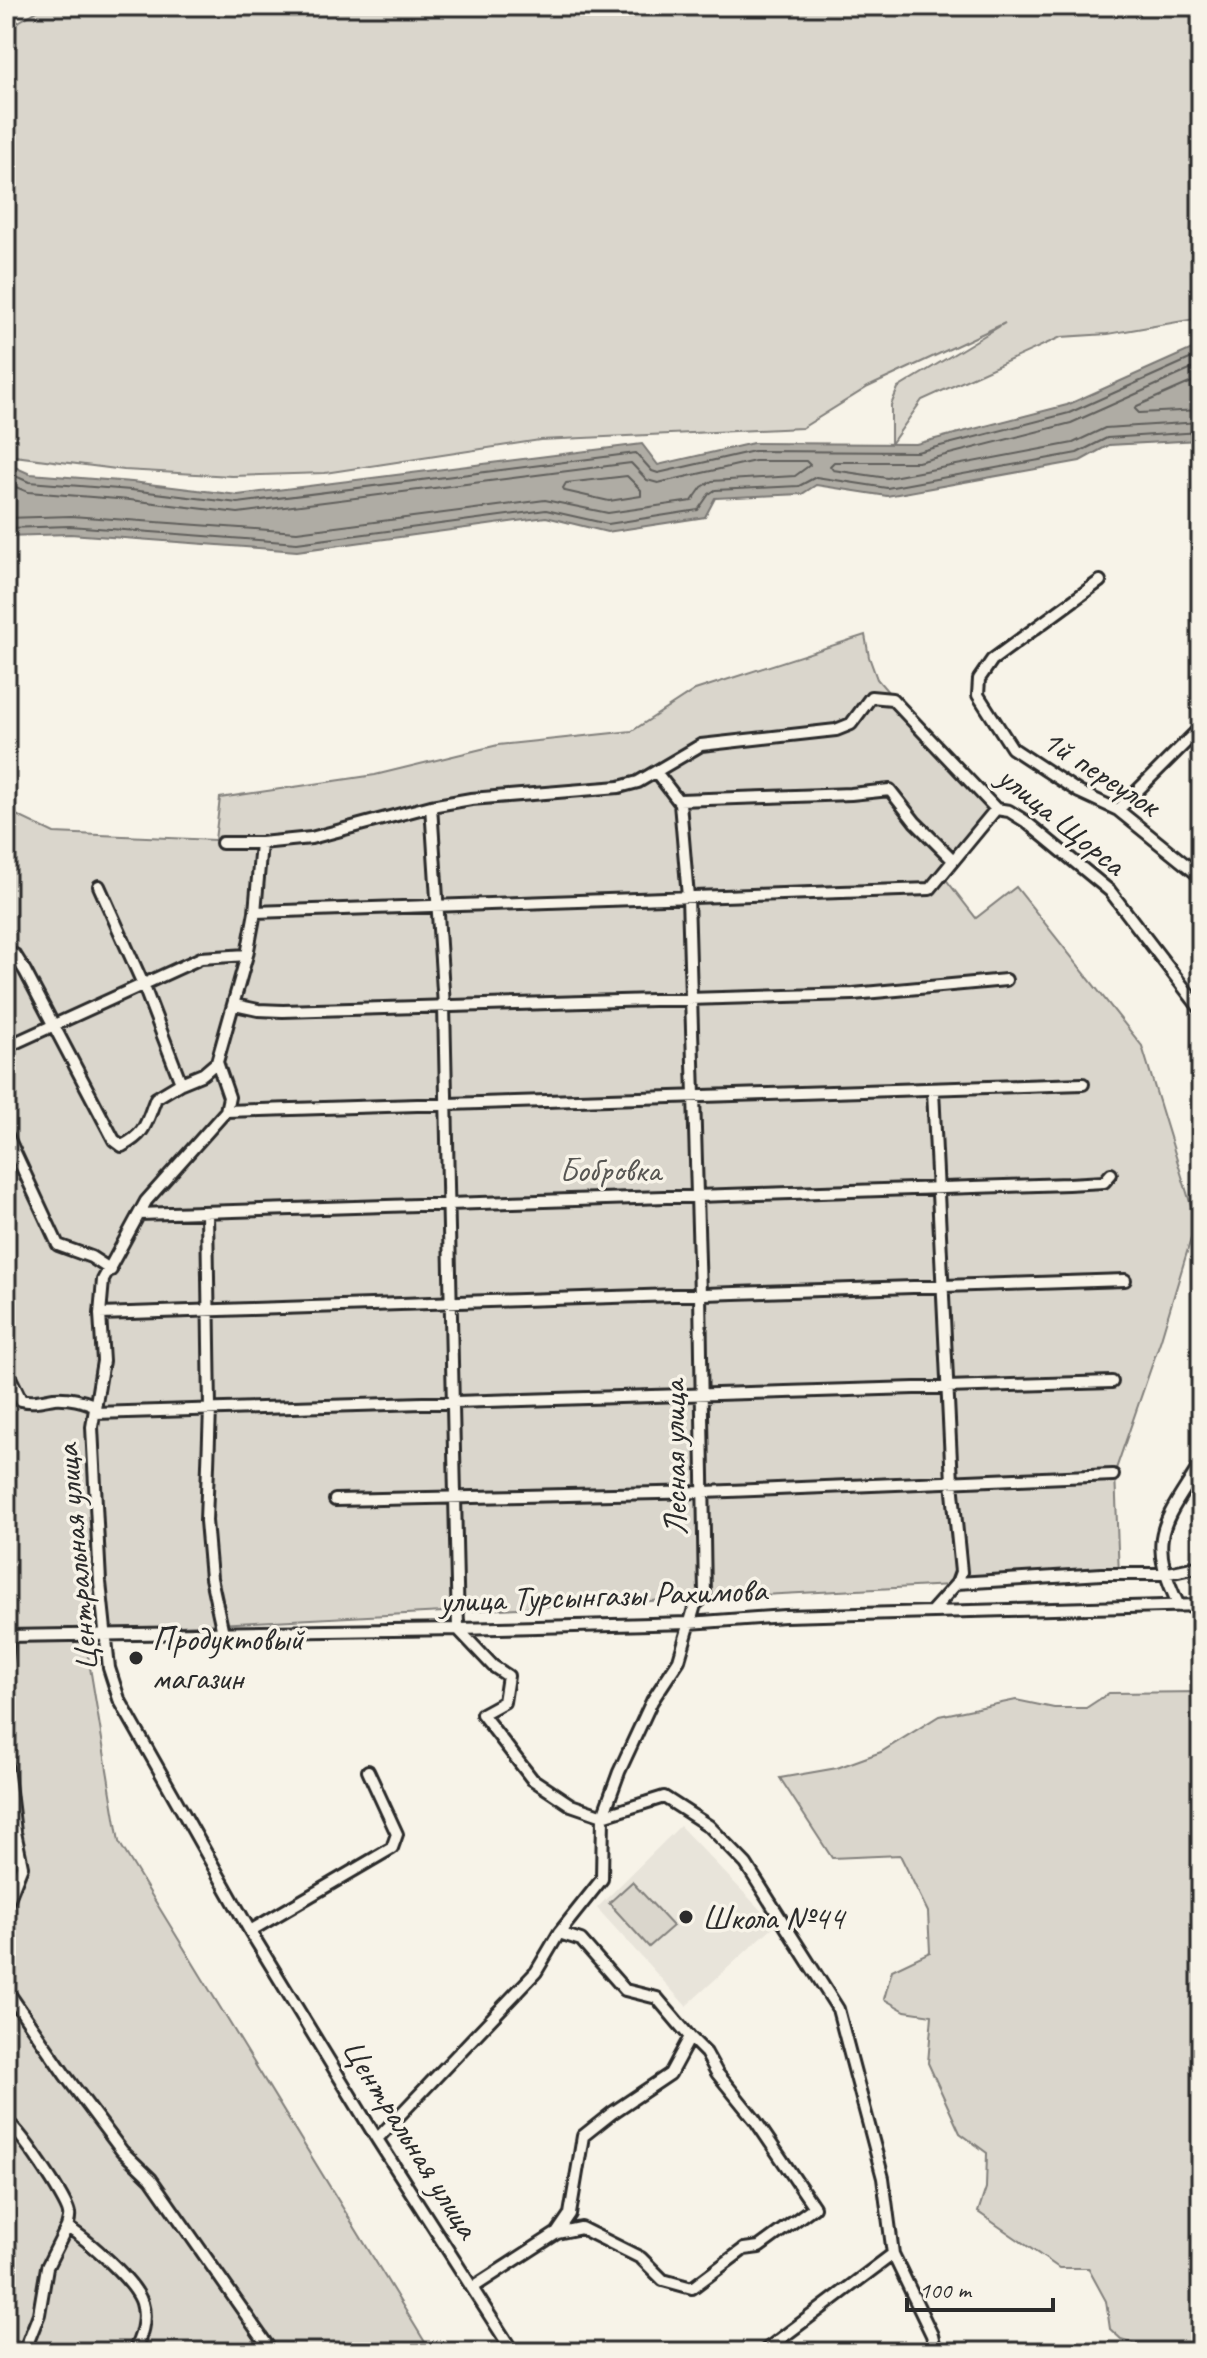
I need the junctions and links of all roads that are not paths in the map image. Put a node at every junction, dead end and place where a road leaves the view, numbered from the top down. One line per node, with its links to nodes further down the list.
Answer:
1 (1100, 581): 7 (street, 1й переулок)
2 (1201, 727): 7 (street)
3 (656, 772): 4 (street); 5 (street); 6 (street, улица Щорса)
4 (679, 800): 10 (street); 13 (street, Лесная улица)
5 (431, 806): 9 (street); 14 (street)
6 (996, 809): 10 (street); 23 (street, улица Щорса)
7 (1118, 810): 11 (street, 1й переулок)
8 (222, 843): 9 (street)
9 (261, 843): 15 (street)
10 (953, 860): 13 (street)
11 (1201, 877)
12 (99, 886): 19 (street)
13 (688, 897): 14 (street); 20 (street, Лесная улица)
14 (437, 905): 15 (street); 22 (street)
15 (255, 912): 17 (street)
16 (6, 952): 24 (street)
17 (247, 955): 19 (street); 21 (street)
18 (1006, 980): 20 (street)
19 (143, 984): 24 (street); 27 (street)
20 (691, 998): 22 (street); 30 (street, Лесная улица)
21 (235, 1005): 22 (street); 26 (street)
22 (444, 1006): 31 (street)
23 (1201, 1010)
24 (54, 1024): 25 (street); 27 (street)
25 (6, 1047)
26 (217, 1062): 27 (street); 32 (street)
27 (181, 1083)
28 (1083, 1084): 29 (street)
29 (933, 1090): 30 (street); 35 (street)
30 (694, 1097): 31 (street); 36 (street, Лесная улица)
31 (446, 1105): 32 (street); 37 (street)
32 (226, 1111): 39 (street, Центральная улица)
33 (6, 1133): 40 (street)
34 (1111, 1174): 35 (street)
35 (938, 1187): 36 (street); 42 (street)
36 (696, 1196): 37 (street); 43 (street, Лесная улица)
37 (447, 1204): 38 (street); 44 (street)
38 (207, 1212): 39 (street); 45 (street)
39 (139, 1214): 40 (street, Центральная улица)
40 (111, 1270): 46 (street, Центральная улица)
41 (1125, 1280): 42 (street)
42 (943, 1285): 43 (street); 49 (street)
43 (700, 1294): 44 (street); 50 (street, Лесная улица)
44 (451, 1302): 45 (street); 51 (street)
45 (210, 1309): 46 (street); 53 (street)
46 (100, 1314): 52 (street, Центральная улица)
47 (6, 1369): 52 (street)
48 (1112, 1382): 49 (street)
49 (947, 1386): 50 (street); 56 (street)
50 (701, 1394): 51 (street); 57 (street, Лесная улица)
51 (452, 1402): 53 (street); 58 (street)
52 (94, 1409): 53 (street); 69 (street, Центральная улица)
53 (210, 1409): 70 (street)
54 (1201, 1463): 61 (street)
55 (1113, 1475): 56 (street)
56 (952, 1482): 57 (street); 62 (street)
57 (704, 1492): 58 (street); 66 (street, Лесная улица)
58 (456, 1498): 59 (street); 67 (street)
59 (335, 1500)
60 (1201, 1566): 61 (street)
61 (1164, 1574): 62 (street); 64 (street)
62 (957, 1583): 65 (street)
63 (1201, 1605): 64 (street, улица Турсынгазы Рахимова)
64 (1179, 1606): 65 (street, улица Турсынгазы Рахимова)
65 (932, 1611): 66 (street, улица Турсынгазы Рахимова)
66 (689, 1623): 67 (street, улица Турсынгазы Рахимова); 74 (street, Лесная улица)
67 (458, 1629): 70 (street, улица Турсынгазы Рахимова); 74 (street)
68 (7, 1633): 69 (street, улица Турсынгазы Рахимова); 71 (street)
69 (106, 1633): 70 (street, улица Турсынгазы Рахимова); 76 (street, Центральная улица)
70 (223, 1633)
71 (6, 1660)
72 (6, 1759): 75 (street)
73 (368, 1771): 76 (street)
74 (603, 1816): 77 (street, Лесная улица); 84 (street)
75 (6, 1906)
76 (250, 1931): 81 (street, Центральная улица)
77 (559, 1933): 79 (street); 81 (street, Лесная улица)
78 (6, 1989): 88 (street)
79 (690, 2037): 83 (street); 83 (street)
80 (6, 2121): 82 (street)
81 (377, 2139): 85 (street, Центральная улица)
82 (67, 2227): 86 (street); 87 (street)
83 (557, 2233): 85 (street)
84 (893, 2254): 90 (street); 91 (street)
85 (472, 2288): 89 (street, Центральная улица)
86 (24, 2352)
87 (133, 2352)
88 (272, 2352)
89 (513, 2352)
90 (763, 2352)
91 (936, 2352)

